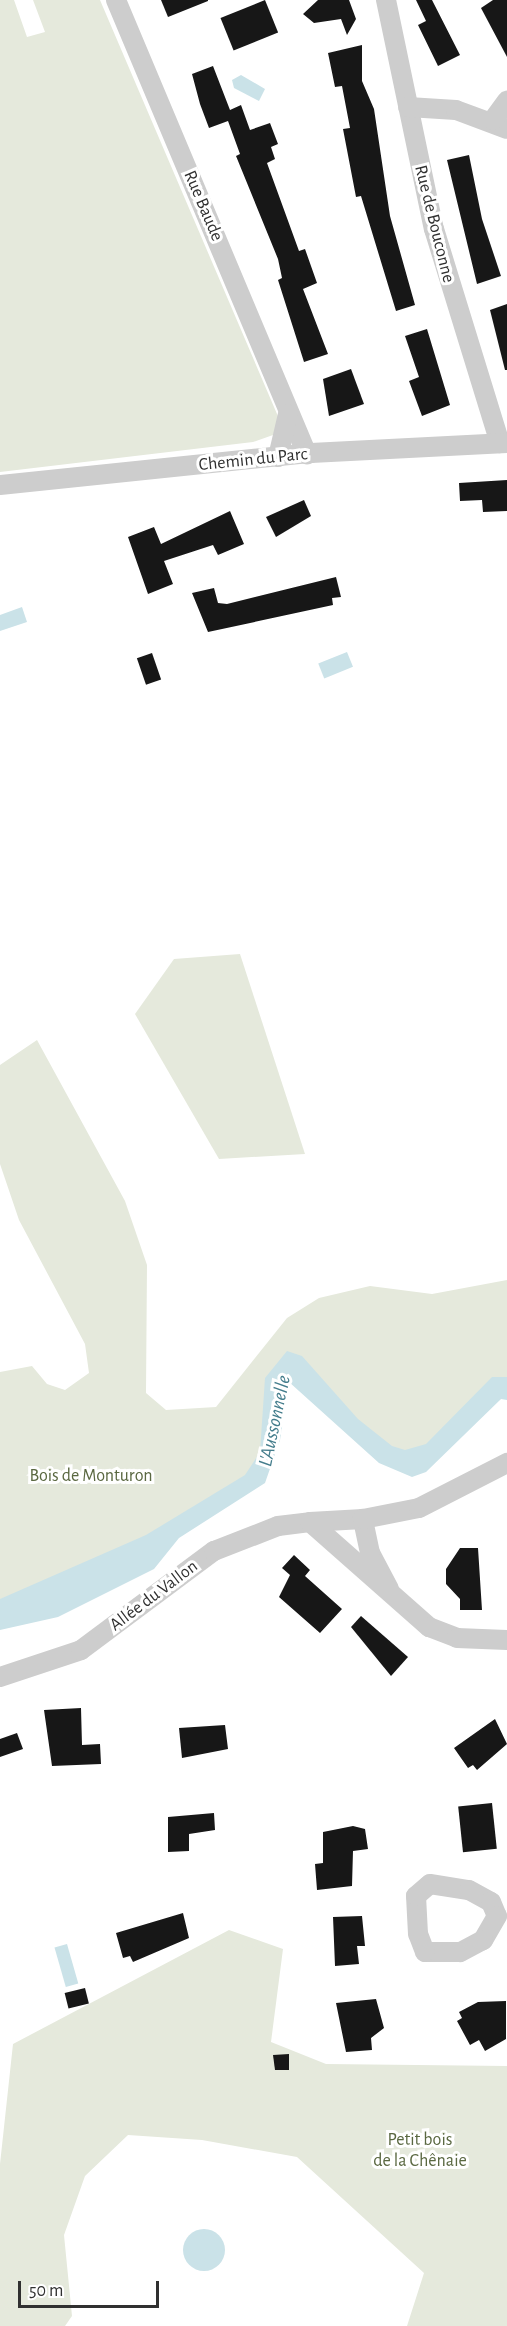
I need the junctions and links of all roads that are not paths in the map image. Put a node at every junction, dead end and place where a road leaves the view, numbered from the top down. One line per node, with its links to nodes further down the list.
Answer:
1 (116, 0): 6 (street, Rue Baude)
2 (386, 0): 4 (street, Rue de Bouconne)
3 (507, 101): 5 (street)
4 (408, 107): 5 (street); 7 (street, Rue de Bouconne)
5 (500, 124)
6 (288, 414): 8 (street, Rue Baude); 9 (street)
7 (503, 443): 8 (street, Chemin du Parc)
8 (307, 454): 9 (street, Chemin du Parc)
9 (278, 457): 10 (street, Chemin du Parc)
10 (0, 484)
11 (507, 1463): 12 (street, Allée du Vallon)
12 (363, 1519): 13 (street, Allée du Vallon); 14 (street)
13 (310, 1522): 14 (street); 16 (street, Allée du Vallon)
14 (395, 1599): 15 (street)
15 (507, 1640)
16 (0, 1677)
17 (502, 1916): 17 (street)

